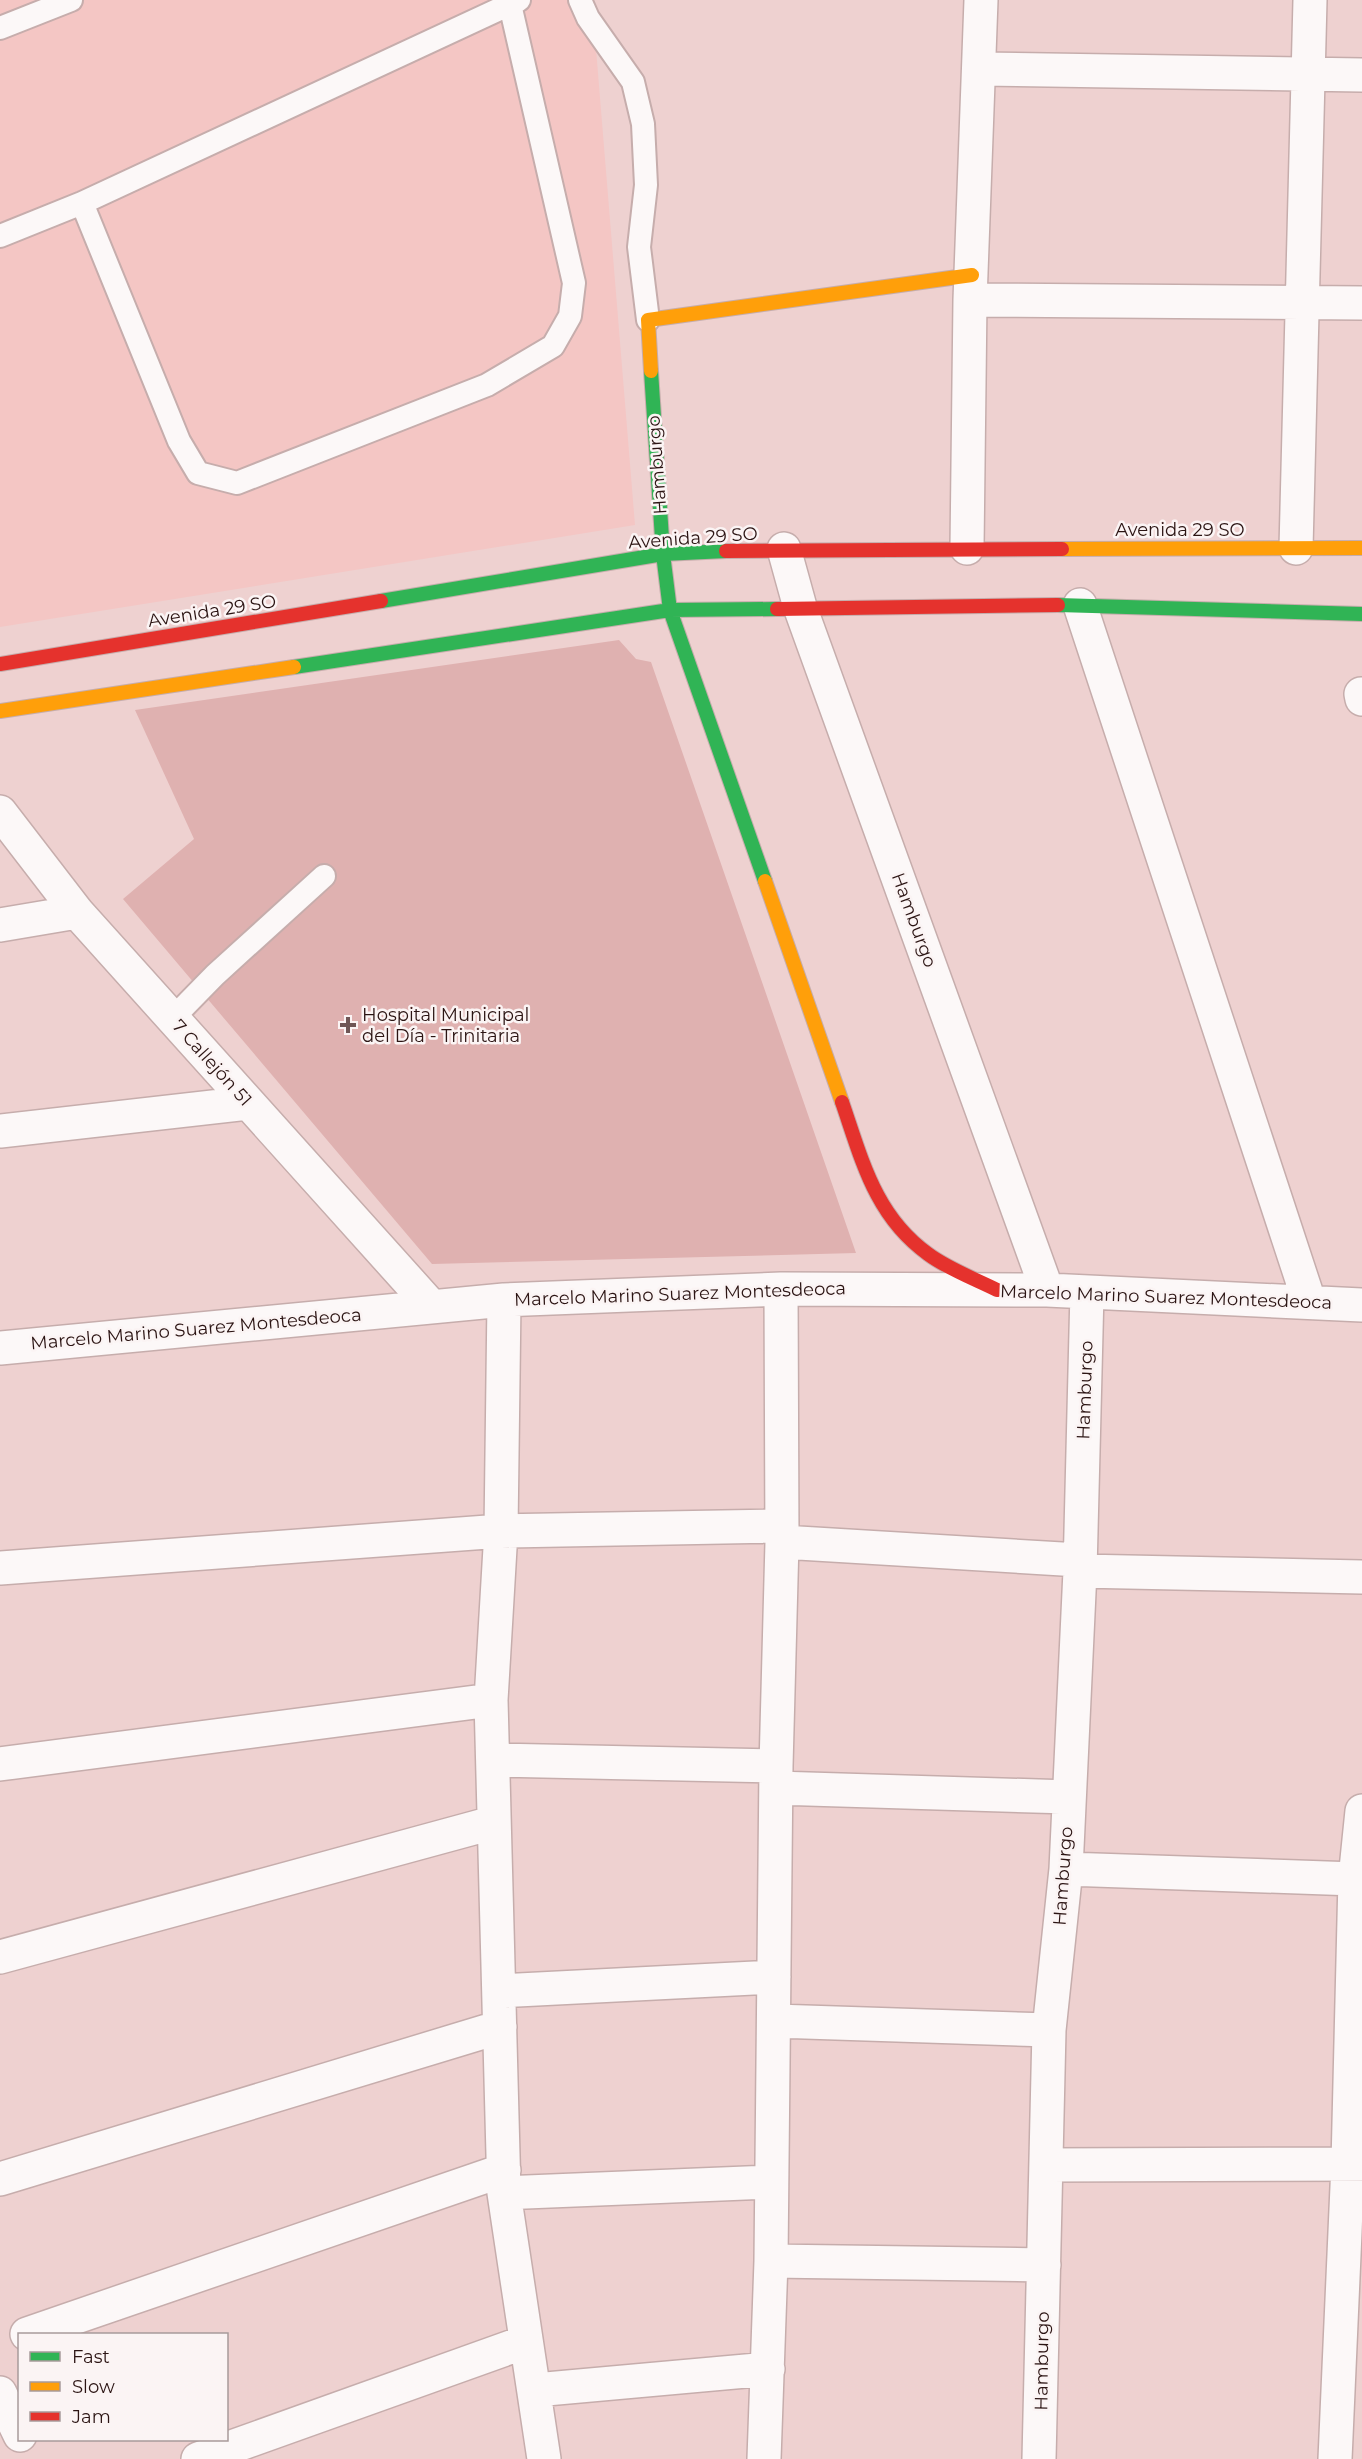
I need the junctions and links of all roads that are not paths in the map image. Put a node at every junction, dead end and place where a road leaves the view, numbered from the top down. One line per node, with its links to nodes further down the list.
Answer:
1 (71, 0): 6 (lane)
2 (580, 0): 15 (lane)
3 (981, 0): 7 (street)
4 (1310, 0): 8 (street)
5 (512, 1): 10 (lane); 10 (lane)
6 (0, 28)
7 (979, 69): 8 (street); 12 (street)
8 (1308, 75): 9 (street); 13 (street)
9 (1362, 75)
10 (82, 203): 11 (lane)
11 (0, 236)
12 (971, 288): 13 (street); 15 (street); 16 (street)
13 (1301, 302): 14 (street); 17 (street)
14 (1362, 303)
15 (648, 320): 20 (street, Hamburgo)
16 (967, 548): 17 (street, Avenida 29 SO); 19 (street, Avenida 29 SO)
17 (1296, 548): 18 (street, Avenida 29 SO)
18 (1362, 548)
19 (784, 549): 20 (street, Avenida 29 SO); 22 (street, Hamburgo)
20 (663, 554): 23 (street, Hamburgo); 25 (street, Avenida 29 SO)
21 (1080, 605): 22 (street); 24 (street); 39 (street)
22 (800, 607): 23 (street); 36 (street, Hamburgo)
23 (670, 610): 26 (street); 35 (street, Hamburgo)
24 (1362, 614)
25 (0, 664)
26 (0, 711)
27 (0, 812): 29 (street, 7 Callejón 51)
28 (324, 876): 31 (lane)
29 (78, 912): 30 (street); 31 (street, 7 Callejón 51)
30 (0, 925)
31 (172, 1018): 32 (street, 7 Callejón 51)
32 (248, 1103): 33 (street); 41 (street, 7 Callejón 51)
33 (0, 1131)
34 (781, 1289): 35 (street, Marcelo Marino Suarez Montesdeoca); 38 (street, Marcelo Marino Suarez Montesdeoca); 44 (street)
35 (997, 1290): 36 (street, Marcelo Marino Suarez Montesdeoca)
36 (1047, 1290): 37 (street, Marcelo Marino Suarez Montesdeoca)
37 (1087, 1292): 39 (street, Marcelo Marino Suarez Montesdeoca); 45 (street, Hamburgo)
38 (504, 1300): 41 (street, Marcelo Marino Suarez Montesdeoca); 43 (street)
39 (1309, 1301): 40 (street, Marcelo Marino Suarez Montesdeoca)
40 (1362, 1305)
41 (432, 1307): 42 (street, Marcelo Marino Suarez Montesdeoca)
42 (0, 1348)
43 (501, 1531): 44 (street); 46 (street); 48 (street)
44 (782, 1534): 45 (street); 51 (street)
45 (1079, 1565): 47 (street); 52 (street, Hamburgo)
46 (0, 1568)
47 (1362, 1577)
48 (490, 1700): 49 (street); 50 (street)
49 (493, 1760): 51 (street); 54 (street)
50 (0, 1764)
51 (776, 1777): 52 (street); 58 (street)
52 (1068, 1797): 55 (street, Hamburgo)
53 (1362, 1811): 56 (street)
54 (492, 1823): 57 (street); 59 (street)
55 (1066, 1869): 56 (street); 62 (street, Hamburgo)
56 (1355, 1879): 63 (street)
57 (0, 1957)
58 (774, 1977): 59 (street); 60 (street)
59 (499, 1991): 61 (street)
60 (775, 2021): 62 (street); 67 (street)
61 (500, 2027): 65 (street); 66 (street)
62 (1049, 2030): 64 (street, Hamburgo)
63 (1355, 2164): 64 (street); 77 (street)
64 (1046, 2165): 69 (street, Hamburgo)
65 (0, 2180)
66 (504, 2182): 67 (street); 70 (street); 72 (street)
67 (771, 2182): 68 (street)
68 (771, 2261): 69 (street); 74 (street)
69 (1044, 2265): 84 (street, Hamburgo)
70 (30, 2333)
71 (18, 2338): 73 (street)
72 (525, 2342): 75 (street); 81 (street)
73 (0, 2344)
74 (768, 2369): 75 (street); 83 (street)
75 (535, 2390): 82 (street)
76 (0, 2394): 78 (street)
77 (1350, 2402): 85 (street)
78 (18, 2431)
79 (22, 2441): 80 (street)
80 (31, 2459)
81 (198, 2459)
82 (544, 2459)
83 (764, 2459)
84 (1039, 2459)
85 (1335, 2459)

